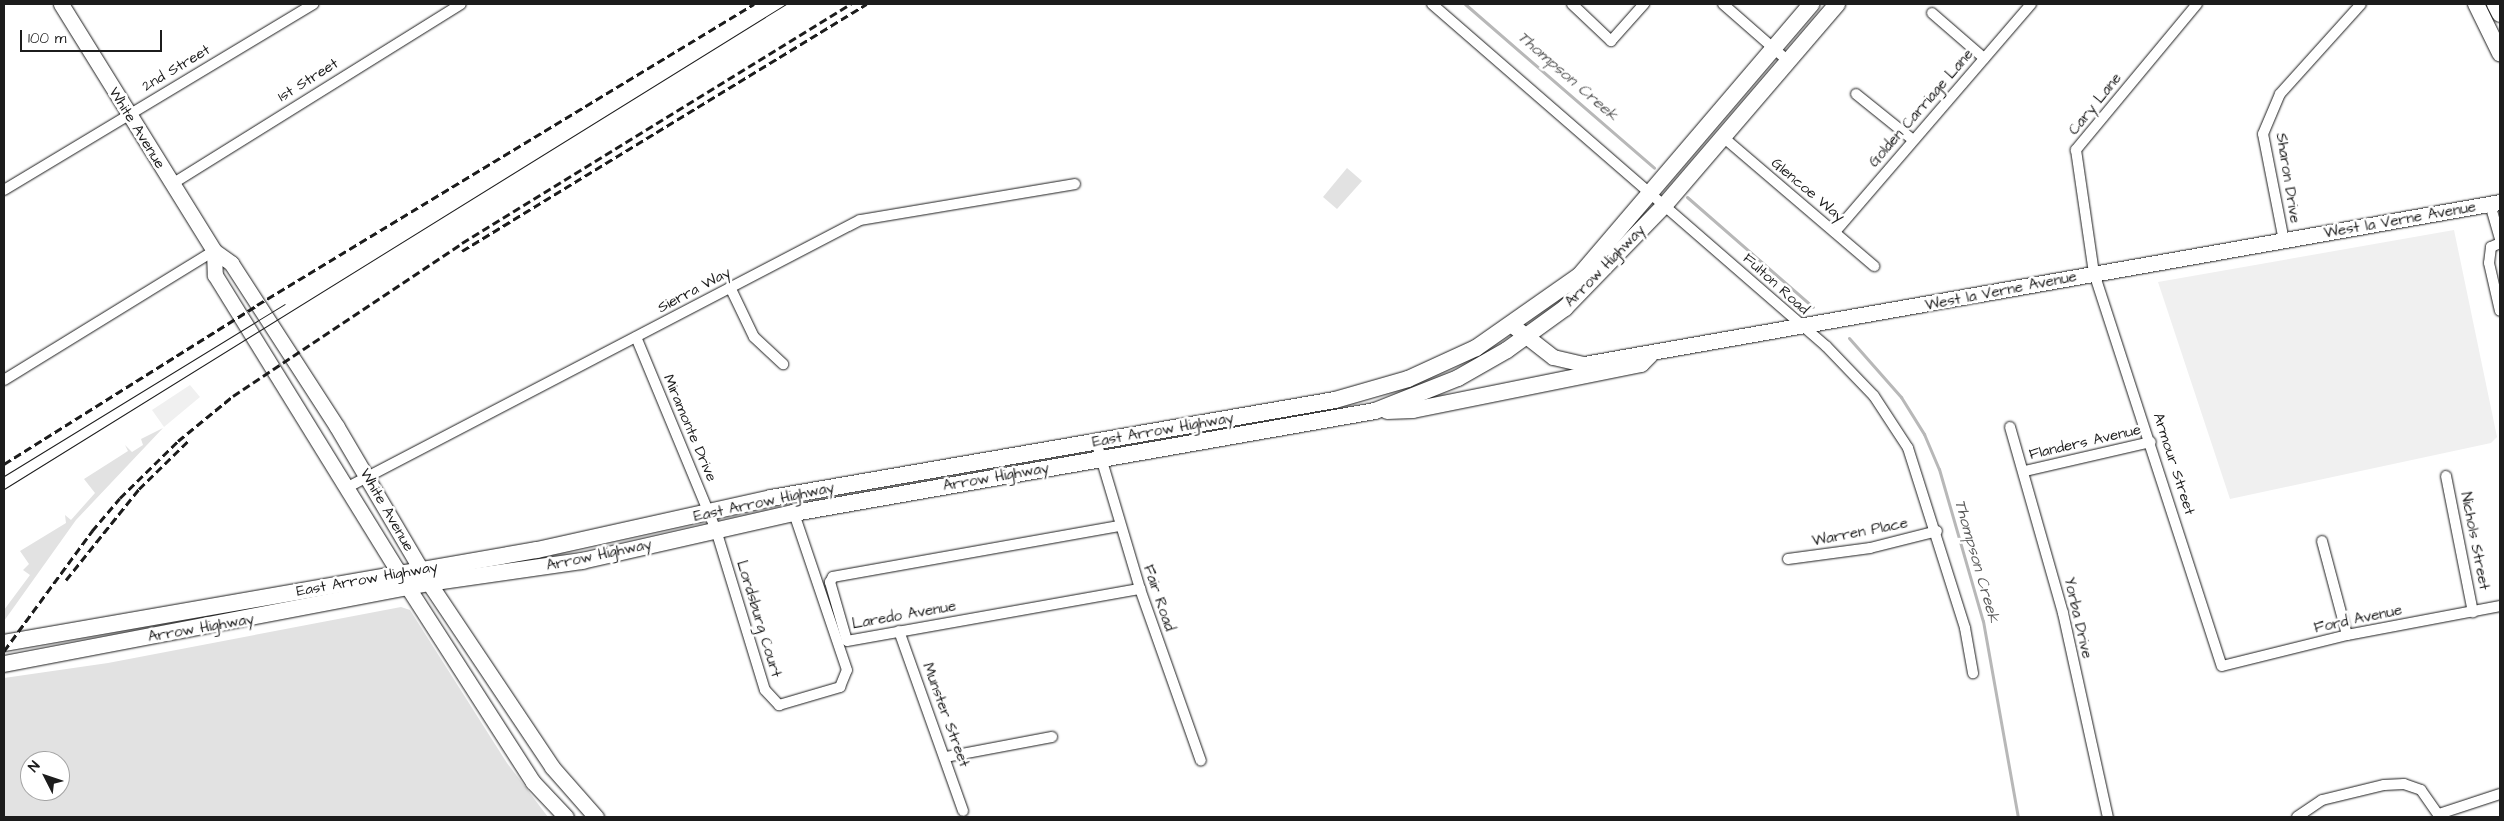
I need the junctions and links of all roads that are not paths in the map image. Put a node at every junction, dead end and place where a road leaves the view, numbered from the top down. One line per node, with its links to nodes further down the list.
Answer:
1 (61, 4): 22 (main road, White Avenue)
2 (313, 4): 22 (street, 2nd Street)
3 (461, 4): 25 (street, 1st Street)
4 (1432, 4): 28 (street, Fulton Road)
5 (1572, 4): 6 (street)
6 (1644, 4)
7 (1723, 4): 17 (street)
8 (1811, 4): 17 (main road, Arrow Highway)
9 (1836, 4): 20 (main road, Arrow Highway)
10 (2031, 4): 19 (street, Golden Carriage Lane)
11 (2197, 4): 36 (street, Cary Lane)
12 (2361, 4): 32 (street, Sharon Drive)
13 (2476, 4): 18 (main road)
14 (2495, 4): 16 (main road)
15 (1932, 13): 19 (street)
16 (2500, 14)
17 (1772, 48): 20 (street); 28 (main road, Arrow Highway)
18 (2500, 52)
19 (1984, 58): 24 (street, Golden Carriage Lane)
20 (1788, 60): 23 (main road, Arrow Highway)
21 (1856, 94): 24 (street)
22 (128, 114): 25 (main road, White Avenue); 27 (street, 2nd Street)
23 (1723, 137): 30 (main road, Arrow Highway); 31 (street, Glencoe Way)
24 (1914, 140): 31 (street, Golden Carriage Lane)
25 (172, 184): 34 (main road, White Avenue)
26 (1075, 184): 37 (street, Sierra Way)
27 (4, 190)
28 (1649, 193): 30 (street, Fulton Road); 39 (main road, Arrow Highway)
29 (2495, 203): 32 (main road, West la Verne Avenue); 33 (street)
30 (1664, 206): 40 (street, Fulton Road); 42 (main road, Arrow Highway)
31 (1834, 232): 35 (street, Glencoe Way)
32 (2284, 241): 36 (main road, West la Verne Avenue)
33 (2500, 241): 38 (street)
34 (214, 252): 45 (street); 53 (main road, White Avenue); 55 (main road, White Avenue)
35 (1874, 266)
36 (2094, 273): 40 (main road, West la Verne Avenue); 50 (street, Armour Street)
37 (730, 288): 41 (street, Sierra Way); 44 (street)
38 (2500, 311)
39 (1512, 325): 42 (main road, West la Verne Avenue); 46 (main road, East Arrow Highway)
40 (1802, 328): 43 (main road, West la Verne Avenue); 60 (street, Fulton Road)
41 (636, 337): 53 (street, Sierra Way); 56 (street, Miramonte Drive)
42 (1526, 337): 43 (main road, West la Verne Avenue); 47 (main road, Arrow Highway)
43 (1650, 355): 47 (main road)
44 (783, 364)
45 (4, 380)
46 (1369, 392): 47 (street); 49 (main road, East Arrow Highway)
47 (1375, 411): 51 (main road, Arrow Highway)
48 (2010, 428): 52 (street, Yorba Drive)
49 (1096, 441): 51 (street, Fair Road); 56 (main road, East Arrow Highway)
50 (2151, 442): 52 (street, Flanders Avenue); 73 (street, Armour Street)
51 (1101, 459): 57 (main road, Arrow Highway); 58 (street, Fair Road)
52 (2025, 471): 83 (street, Yorba Drive)
53 (367, 475): 55 (street, Sierra Way); 64 (main road, White Avenue)
54 (2446, 476): 68 (street, Nichols Street)
55 (348, 487): 63 (main road, White Avenue)
56 (709, 512): 59 (street, Miramonte Drive); 64 (main road, East Arrow Highway)
57 (794, 513): 59 (main road, Arrow Highway); 59 (street, Lordsburg Court)
58 (1119, 526): 66 (street, Fair Road); 69 (street, Laredo Avenue)
59 (716, 530): 64 (main road, Arrow Highway)
60 (1937, 531): 62 (street, Warren Place); 74 (street, Fulton Road)
61 (2322, 541): 70 (street)
62 (1788, 559)
63 (401, 573): 64 (main road, East Arrow Highway); 65 (main road, White Avenue); 71 (main road, East Arrow Highway)
64 (425, 576): 65 (main road, Arrow Highway); 82 (main road, White Avenue)
65 (409, 589): 72 (main road, Arrow Highway); 81 (main road, White Avenue)
66 (1140, 589): 69 (street, Laredo Avenue); 77 (street, Fair Road)
67 (2500, 606): 68 (street, Ford Avenue)
68 (2473, 612): 70 (street, Ford Avenue)
69 (899, 631): 76 (street, Munster Street)
70 (2347, 635): 73 (street, Ford Avenue)
71 (4, 643)
72 (4, 664)
73 (2222, 666)
74 (1973, 673)
75 (1052, 737): 76 (street)
76 (946, 758): 79 (street, Munster Street)
77 (1201, 761)
78 (2500, 794): 80 (street)
79 (963, 811)
80 (2440, 816): 84 (street)
81 (566, 817)
82 (596, 817)
83 (2108, 817)
84 (2298, 817)

